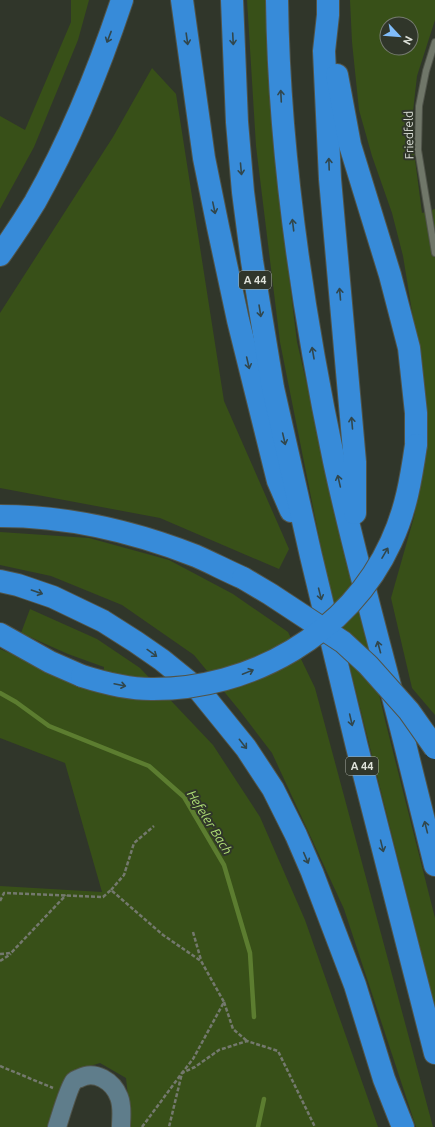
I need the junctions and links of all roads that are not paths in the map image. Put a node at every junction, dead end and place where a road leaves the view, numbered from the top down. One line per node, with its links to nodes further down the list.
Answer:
1 (122, 0): 8 (highway, one-way to 8)
2 (182, 0): 11 (highway, one-way to 11)
3 (232, 0): 11 (highway, A 44, one-way to 11)
4 (277, 0): 10 (highway, one-way to 4)
5 (328, 7): 10 (highway, one-way to 5); 13 (highway, one-way to 5, bridge)
6 (435, 42): 7 (lane, Friedfeld)
7 (435, 253)
8 (0, 255)
9 (0, 516): 14 (highway, bridge)
10 (354, 546): 15 (highway, one-way to 10)
11 (311, 556): 16 (highway, A 44, one-way to 16)
12 (0, 581): 19 (highway, one-way to 19)
13 (0, 634)
14 (435, 748)
15 (435, 865)
16 (435, 1053)
17 (57, 1127): 18 (main road)
18 (120, 1127)
19 (403, 1127)

